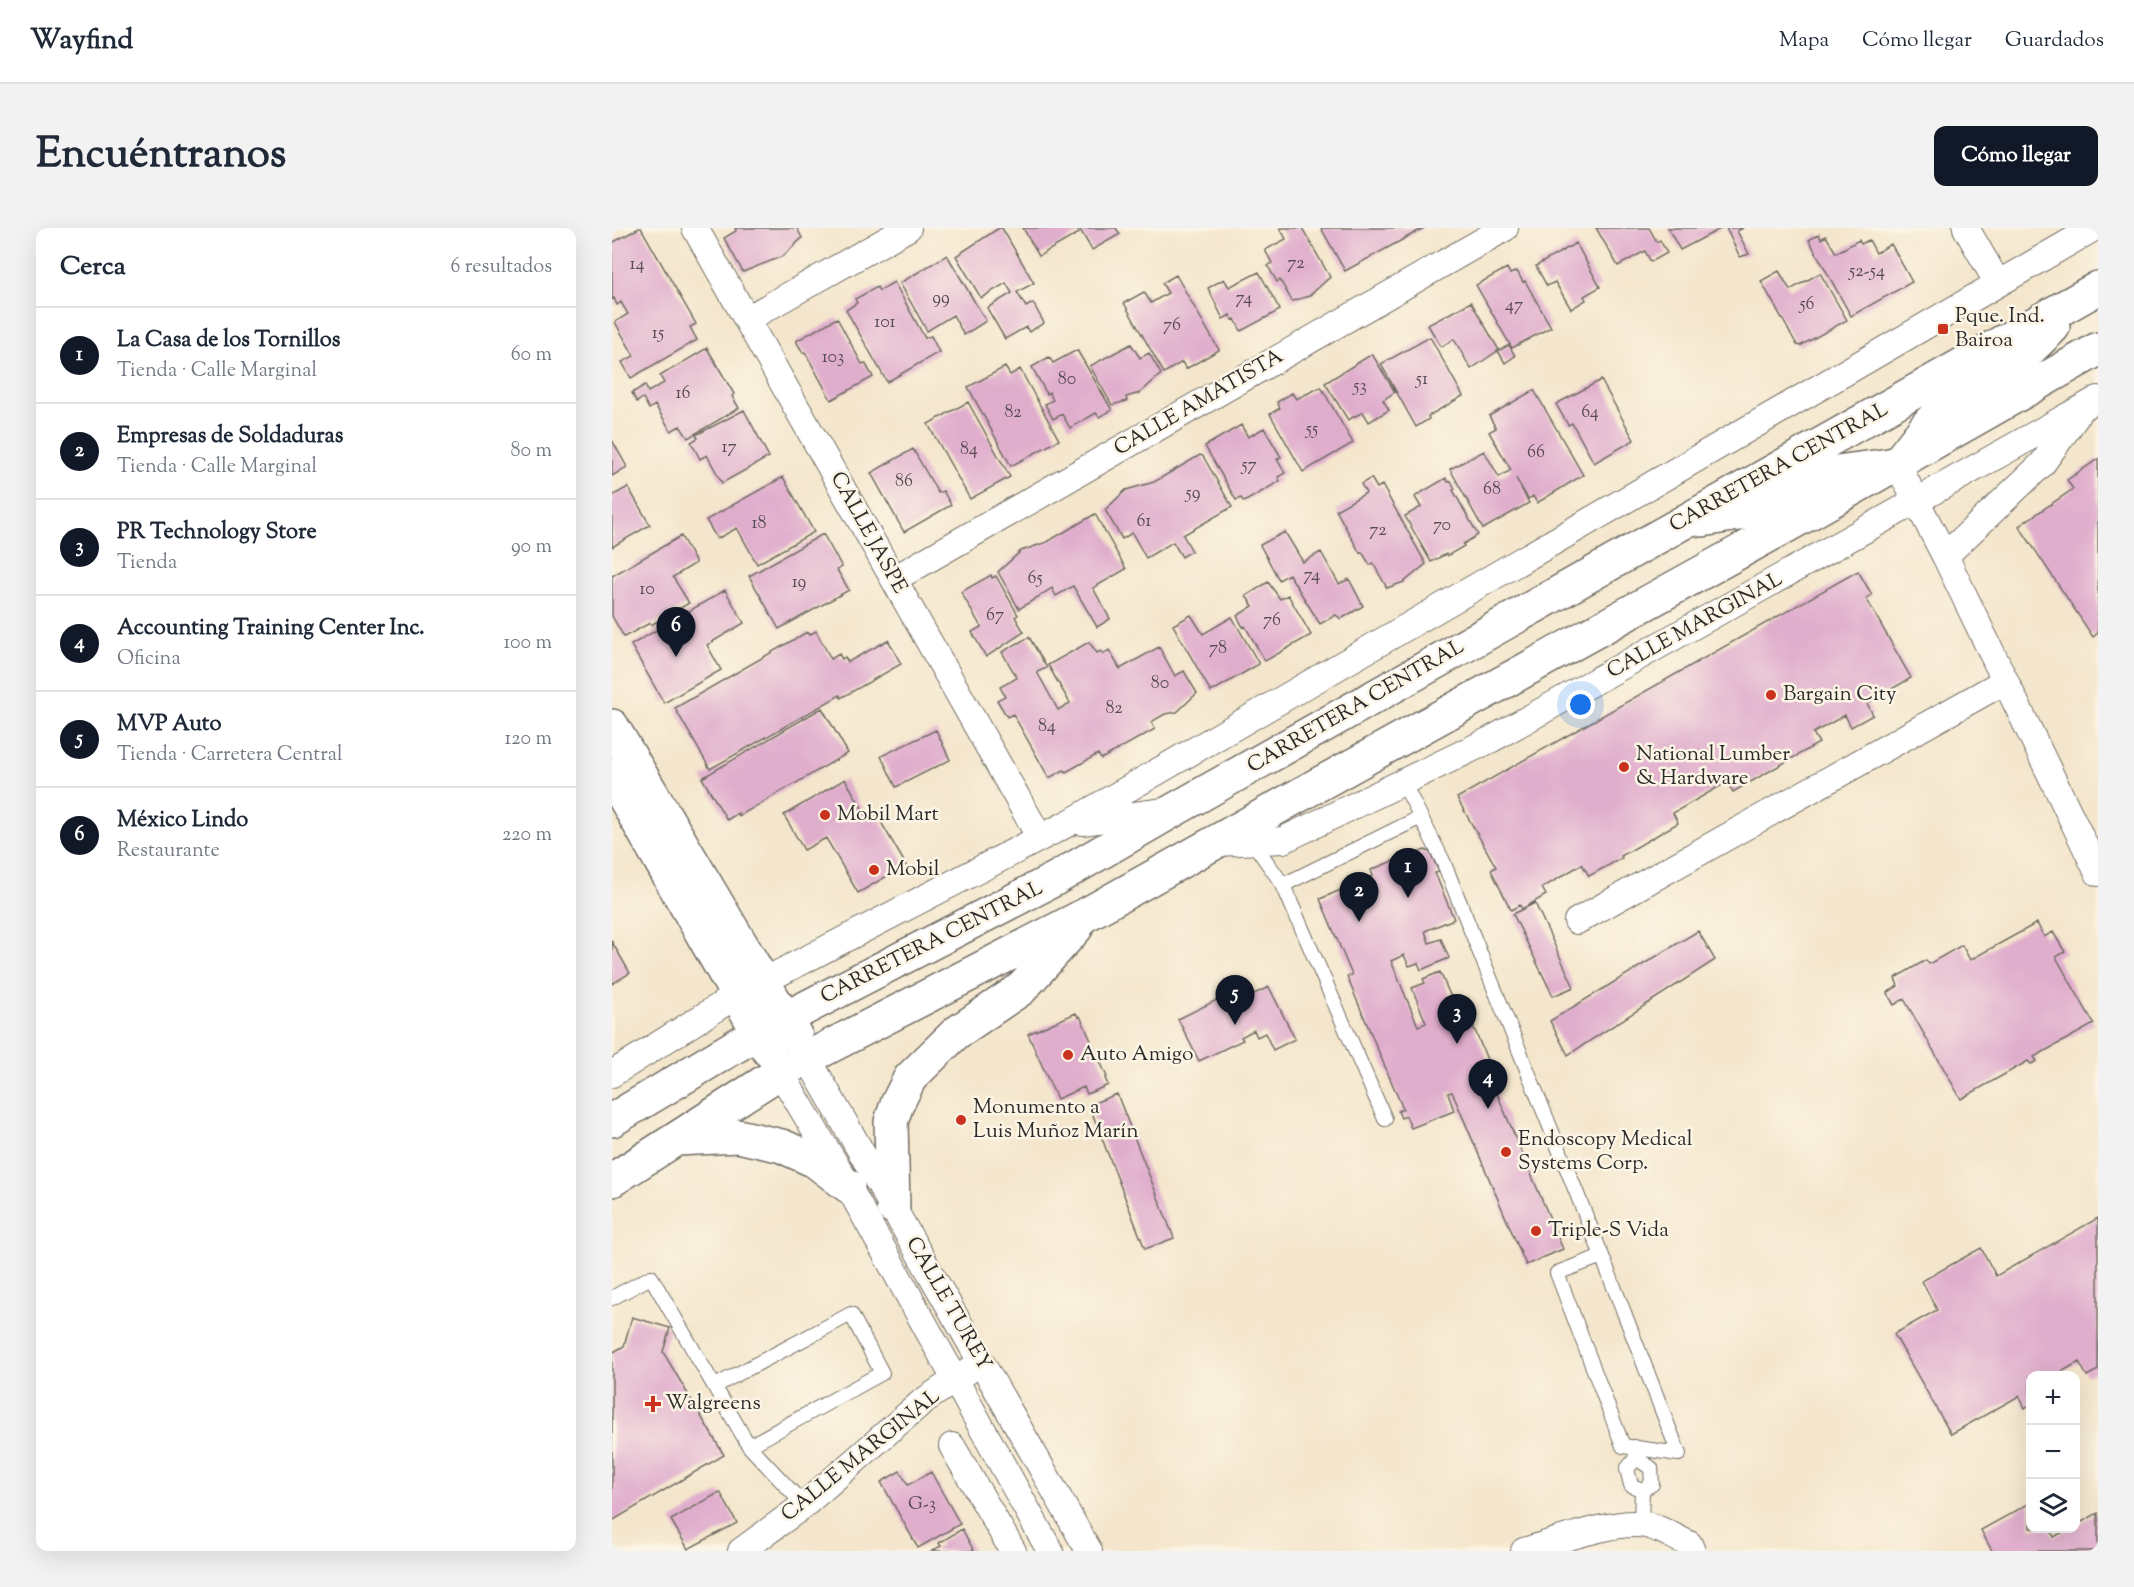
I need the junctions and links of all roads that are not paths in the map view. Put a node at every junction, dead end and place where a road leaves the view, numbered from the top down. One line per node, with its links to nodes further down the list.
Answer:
1 (695, 228): 8 (street, CALLE JASPE)
2 (908, 228): 8 (street)
3 (1505, 228): 15 (street, CALLE AMATISTA)
4 (1966, 228): 6 (street)
5 (2094, 228): 6 (street)
6 (1997, 282): 22 (street)
7 (2092, 291): 11 (main road); 13 (main road, CARRETERA CENTRAL)
8 (747, 319): 15 (street, CALLE JASPE)
9 (2098, 349): 11 (main road)
10 (2090, 404): 12 (street, CALLE MARGINAL); 14 (street)
11 (1897, 464): 12 (street); 13 (main road); 25 (main road)
12 (1918, 502): 14 (street); 19 (street, CALLE MARGINAL)
13 (1679, 524): 20 (main road, CARRETERA CENTRAL)
14 (1945, 556): 16 (street)
15 (894, 579): 23 (street, CALLE JASPE)
16 (2005, 681): 26 (street); 29 (street)
17 (612, 726): 30 (main road)
18 (612, 776): 30 (main road)
19 (1403, 782): 21 (lane); 24 (street, CALLE MARGINAL)
20 (1174, 810): 22 (street); 31 (main road, CARRETERA CENTRAL)
21 (1421, 817): 27 (lane); 40 (lane)
22 (1069, 823): 23 (street)
23 (1040, 838): 30 (street)
24 (1252, 842): 25 (street, CALLE MARGINAL); 27 (lane)
25 (1213, 843): 28 (main road)
26 (2098, 873)
27 (1283, 885): 34 (lane)
28 (1089, 914): 32 (main road); 39 (main road)
29 (1577, 921)
30 (750, 989): 31 (main road); 33 (street)
31 (772, 1025): 32 (main road); 35 (main road, CARRETERA CENTRAL)
32 (794, 1064): 36 (main road); 38 (street, CALLE TUREY); 39 (street, CALLE TUREY)
33 (612, 1074)
34 (1385, 1119)
35 (612, 1120)
36 (675, 1139): 37 (main road); 38 (main road)
37 (612, 1180)
38 (848, 1186): 43 (street, CALLE TUREY)
39 (893, 1207): 42 (street, CALLE TUREY)
40 (1602, 1256): 47 (lane); 47 (lane)
41 (612, 1298): 44 (lane)
42 (982, 1362): 43 (street, CALLE MARGINAL); 53 (street, CALLE TUREY)
43 (954, 1380): 48 (street, CALLE MARGINAL); 52 (street, CALLE TUREY)
44 (714, 1386): 45 (lane); 45 (lane)
45 (749, 1446): 48 (lane)
46 (952, 1446): 51 (street)
47 (1636, 1452): 49 (lane)
48 (804, 1505): 50 (street, CALLE MARGINAL)
49 (1641, 1525): 54 (street); 55 (street)
50 (741, 1551)
51 (1013, 1551)
52 (1050, 1551)
53 (1089, 1551)
54 (1524, 1551)
55 (1692, 1551)

